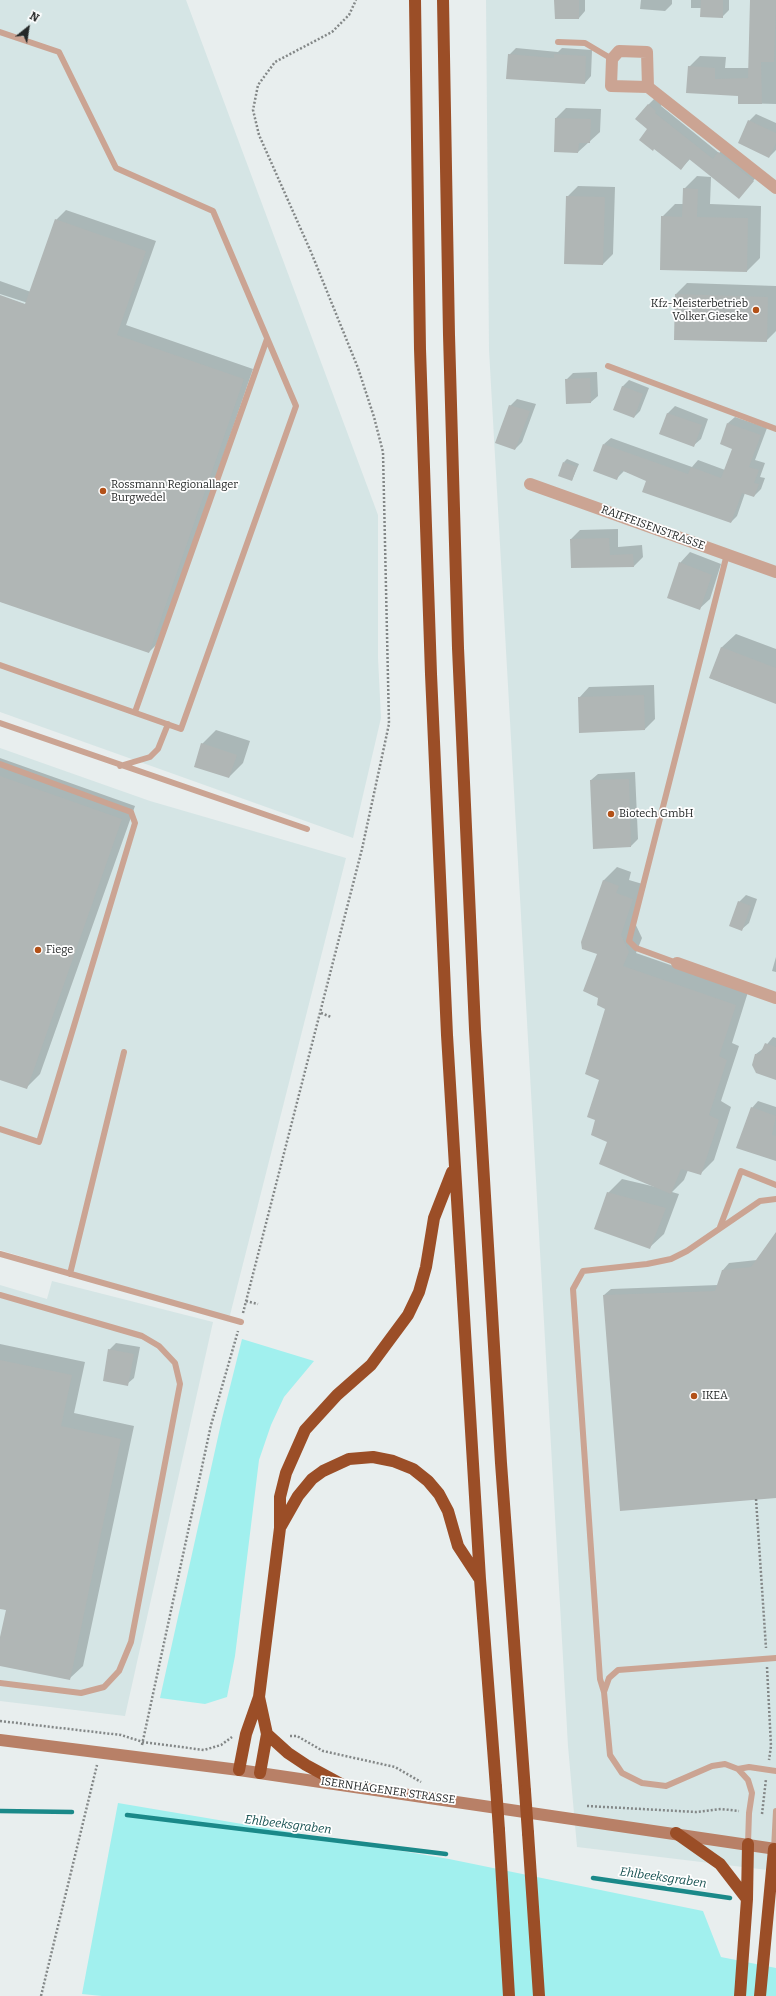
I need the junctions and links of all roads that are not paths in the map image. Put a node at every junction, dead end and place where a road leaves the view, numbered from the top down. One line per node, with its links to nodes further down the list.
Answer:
1 (414, 0): 25 (highway)
2 (443, 0): 53 (highway, bridge)
3 (0, 32): 8 (lane)
4 (558, 42): 5 (lane)
5 (612, 59): 6 (street); 6 (street)
6 (648, 87): 7 (street)
7 (776, 188)
8 (267, 339): 15 (lane); 17 (lane)
9 (608, 366): 10 (lane)
10 (776, 428)
11 (530, 484): 12 (street, RAIFFEISENSTRASSE)
12 (727, 554): 13 (street, RAIFFEISENSTRASSE); 21 (lane)
13 (776, 572)
14 (0, 665): 15 (lane)
15 (135, 712): 17 (lane)
16 (0, 723): 19 (lane)
17 (168, 724): 19 (lane)
18 (0, 764): 24 (lane)
19 (120, 766): 20 (lane)
20 (307, 829)
21 (677, 963): 22 (street)
22 (776, 998)
23 (124, 1052): 30 (lane)
24 (0, 1129)
25 (454, 1167): 33 (highway); 34 (highway)
26 (776, 1184): 28 (lane)
27 (776, 1199): 28 (lane)
28 (720, 1227): 37 (lane)
29 (0, 1254): 30 (lane)
30 (70, 1274): 32 (lane)
31 (0, 1295): 36 (lane)
32 (241, 1322)
33 (280, 1528): 34 (highway); 38 (highway)
34 (480, 1579): 52 (highway, bridge)
35 (776, 1658): 37 (lane)
36 (0, 1683)
37 (604, 1692): 41 (lane)
38 (260, 1697): 39 (highway); 42 (highway)
39 (267, 1734): 44 (highway); 45 (highway)
40 (0, 1740): 42 (main road, ISERNHÄGENER STRASSE)
41 (738, 1769): 43 (lane); 49 (lane)
42 (239, 1770): 44 (main road, ISERNHÄGENER STRASSE)
43 (776, 1771)
44 (260, 1773): 45 (main road, ISERNHÄGENER STRASSE)
45 (341, 1784): 48 (main road, ISERNHÄGENER STRASSE)
46 (776, 1811): 47 (lane)
47 (776, 1815): 50 (lane)
48 (676, 1833): 49 (main road, ISERNHÄGENER STRASSE); 51 (highway)
49 (748, 1844): 50 (main road, ISERNHÄGENER STRASSE); 51 (highway)
50 (775, 1849): 55 (highway)
51 (747, 1899): 54 (highway)
52 (509, 1996)
53 (538, 1996)
54 (740, 1996)
55 (760, 1996)

